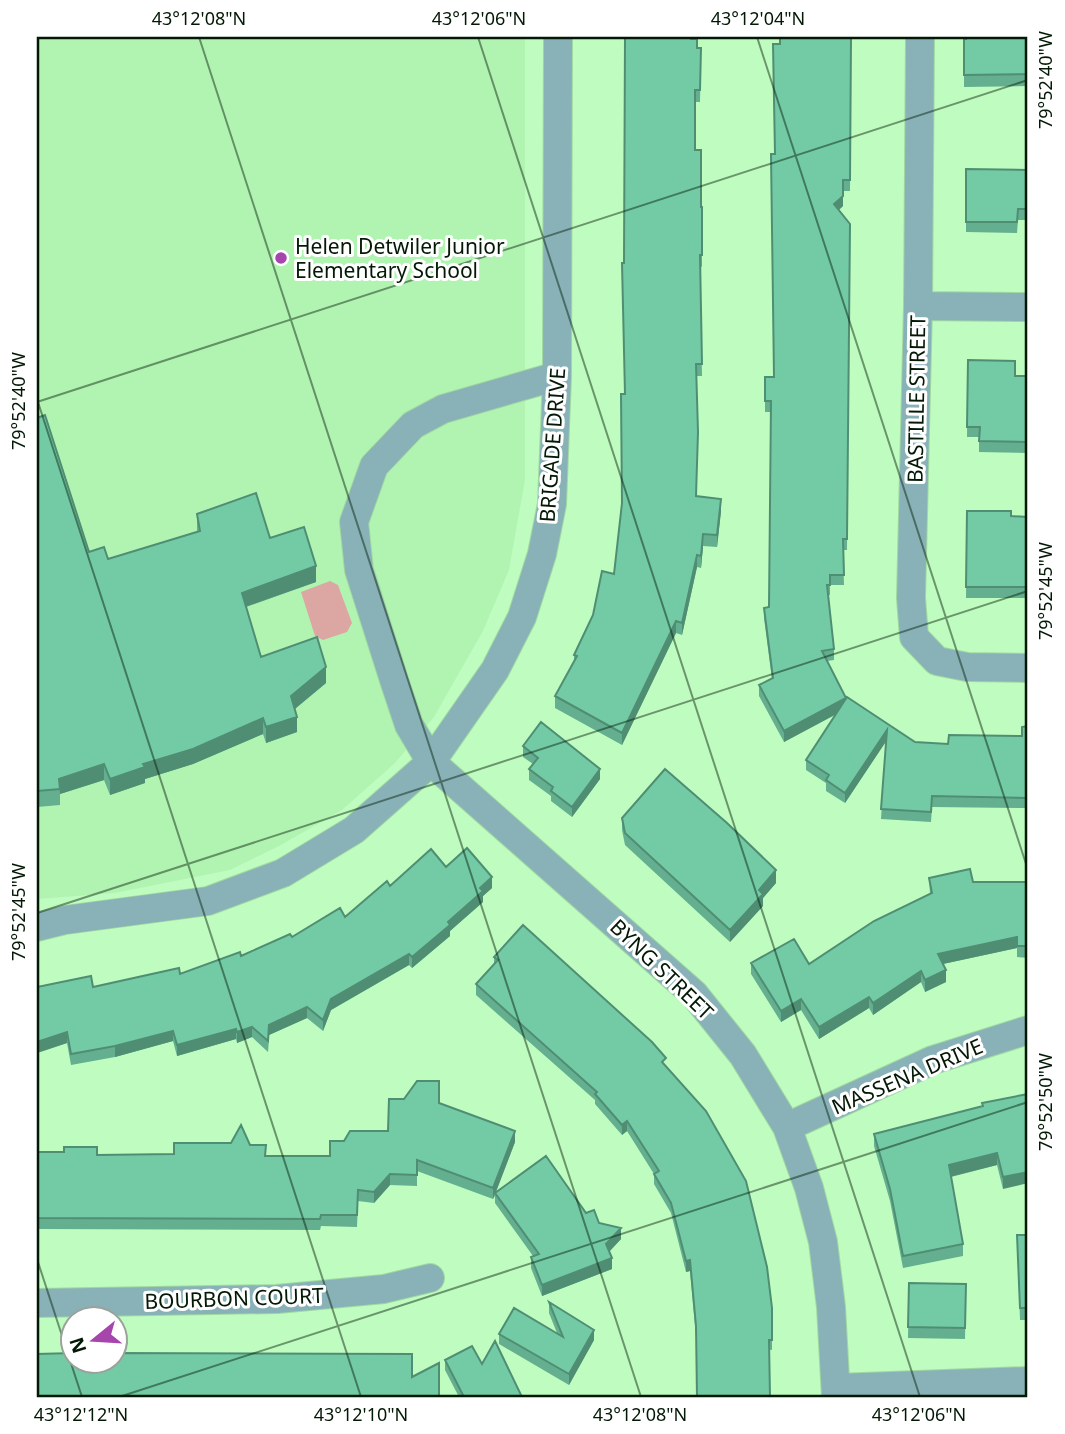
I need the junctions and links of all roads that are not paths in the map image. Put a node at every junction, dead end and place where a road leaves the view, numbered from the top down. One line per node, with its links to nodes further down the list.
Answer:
1 (558, 37): 5 (street, BRIGADE DRIVE)
2 (920, 37): 3 (street, BASTILLE STREET)
3 (918, 306): 4 (street); 6 (street, BASTILLE STREET)
4 (1028, 307)
5 (557, 376): 7 (street, BRIGADE DRIVE); 7 (street, BYNG STREET)
6 (1028, 668)
7 (431, 762): 8 (street, BRIGADE DRIVE); 10 (street, BYNG STREET)
8 (37, 927)
9 (1028, 1030): 10 (street, MASSENA DRIVE)
10 (787, 1127): 14 (street, BYNG STREET)
11 (430, 1278): 12 (street, BOURBON COURT)
12 (37, 1303)
13 (1028, 1381): 14 (street)
14 (836, 1393)

